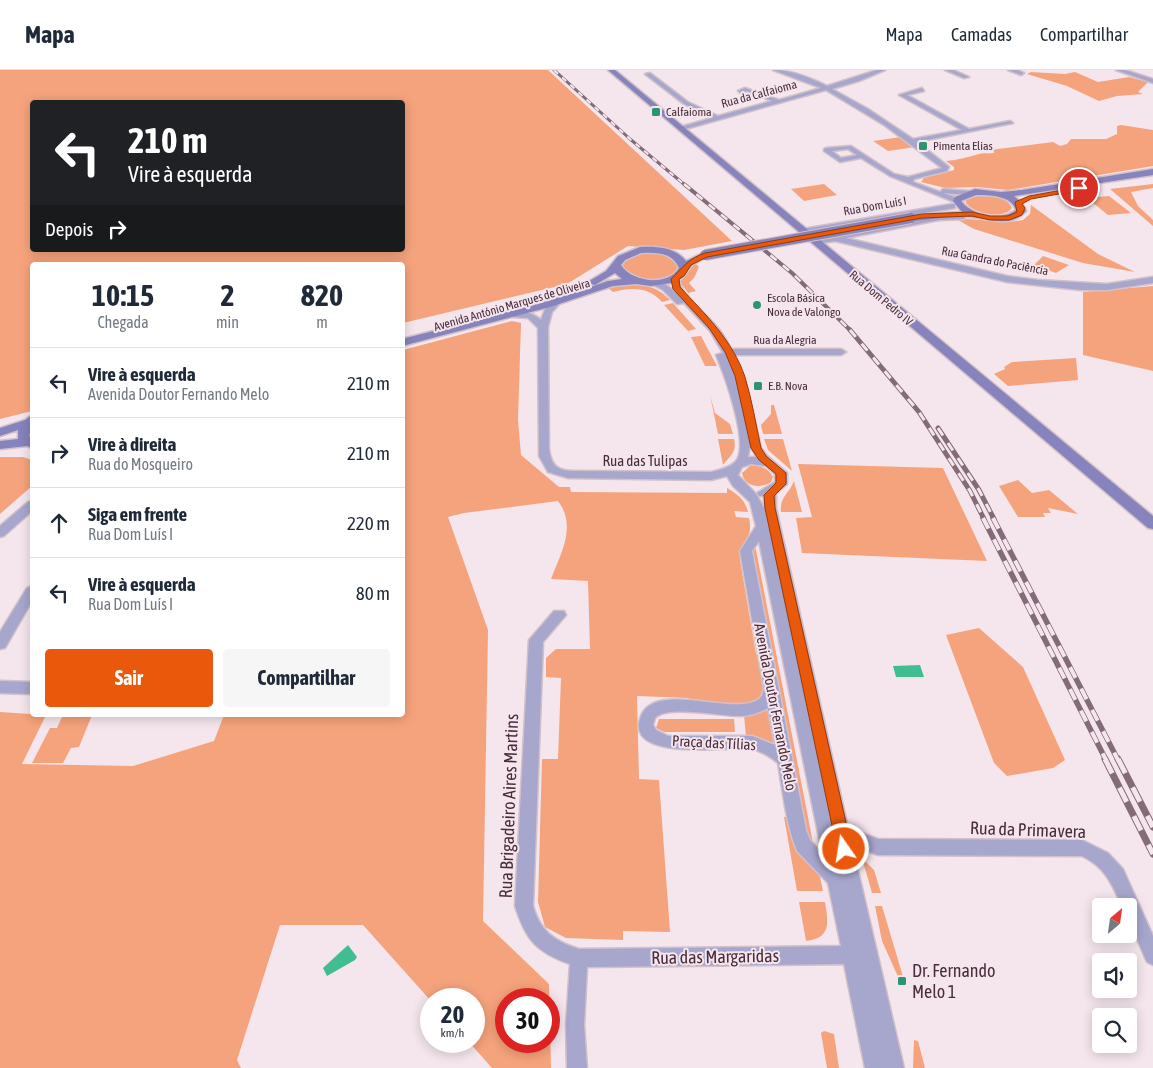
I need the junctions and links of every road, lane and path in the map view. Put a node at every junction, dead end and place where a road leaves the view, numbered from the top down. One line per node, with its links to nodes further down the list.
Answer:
1 (611, 70): 17 (main road, Rua Dom Pedro IV)
2 (776, 70): 11 (street)
3 (882, 70): 11 (street, Rua da Calfaioma)
4 (948, 70): 9 (street)
5 (1011, 70): 7 (street)
6 (1119, 70): 10 (street)
7 (1021, 73)
8 (648, 74): 15 (street)
9 (966, 77)
10 (1153, 81)
11 (826, 89): 14 (street, Rua da Calfaioma); 19 (street)
12 (741, 90): 14 (street)
13 (922, 90): 18 (street)
14 (777, 101): 15 (street, Rua da Calfaioma)
15 (715, 118): 17 (street, Rua da Calfaioma)
16 (1010, 123): 18 (street)
17 (679, 126): 31 (main road, Rua Dom Pedro IV)
18 (968, 131): 19 (street)
19 (913, 142): 23 (street)
20 (862, 156): 23 (street)
21 (1153, 172): 26 (main road)
22 (1153, 177): 27 (main road)
23 (909, 180): 24 (street)
24 (931, 190): 25 (street); 28 (street)
25 (970, 192): 26 (main road); 28 (main road, Rua Dom Luís I)
26 (1000, 195): 27 (main road)
27 (1018, 203): 29 (main road, Rua Dom Luís I)
28 (956, 204): 29 (main road); 30 (main road, Rua Dom Luís I); 31 (street, Rua Dom Luís I)
29 (975, 215): 30 (main road, Rua Dom Luís I); 32 (street, Rua Dom Luís I)
30 (922, 216): 35 (main road, Rua Dom Luís I, bridge)
31 (802, 231): 33 (main road, Rua Dom Pedro IV)
32 (834, 238): 33 (street, Rua Dom Luís I); 39 (street, Rua Gandra do Paciência)
33 (816, 242): 60 (main road, Rua Dom Pedro IV)
34 (671, 254): 35 (main road, Avenida António Marques de Oliveira); 36 (main road, Avenida António Marques de Oliveira); 37 (main road)
35 (705, 255): 37 (main road)
36 (616, 265): 40 (main road); 43 (main road, Avenida António Marques de Oliveira)
37 (684, 268): 38 (main road)
38 (675, 279): 41 (main road); 47 (street)
39 (1153, 280)
40 (637, 281): 41 (main road); 42 (main road)
41 (654, 283): 55 (street, Avenida Doutor Fernando Melo)
42 (557, 302): 43 (main road); 44 (street)
43 (529, 309): 44 (street); 45 (main road, Avenida António Marques de Oliveira); 46 (main road, Avenida António Marques de Oliveira)
44 (543, 327): 56 (street, Rua das Tulipas)
45 (405, 334)
46 (405, 342)
47 (729, 352): 48 (street, Rua da Alegria); 54 (street)
48 (840, 352)
49 (30, 421): 50 (main road); 51 (main road)
50 (0, 432)
51 (30, 442)
52 (30, 443): 53 (main road)
53 (0, 445)
54 (771, 464): 55 (street); 58 (street)
55 (737, 465): 56 (street); 57 (street, Avenida Doutor Fernando Melo)
56 (711, 476): 57 (street)
57 (742, 487): 58 (street); 61 (street, Avenida Doutor Fernando Melo)
58 (770, 491): 70 (street)
59 (30, 507): 62 (street)
60 (1153, 524)
61 (762, 527): 66 (street, Avenida Doutor Fernando Melo); 71 (street, Avenida Doutor Fernando Melo)
62 (0, 533)
63 (30, 594): 65 (street)
64 (559, 615): 74 (street, Rua Brigadeiro Aires Martins)
65 (0, 644)
66 (772, 686): 69 (street, Avenida Doutor Fernando Melo); 69 (street, Praça das Tílias)
67 (0, 687): 68 (street)
68 (30, 688)
69 (785, 760): 71 (street, Avenida Doutor Fernando Melo)
70 (841, 832): 73 (street, Rua da Primavera); 77 (street)
71 (836, 879): 72 (street, Avenida Doutor Fernando Melo)
72 (852, 955): 74 (street, Rua das Margaridas); 76 (street, Avenida Doutor Fernando Melo)
73 (1153, 956)
74 (579, 958): 75 (street)
75 (578, 1068)
76 (875, 1068)
77 (894, 1068)

